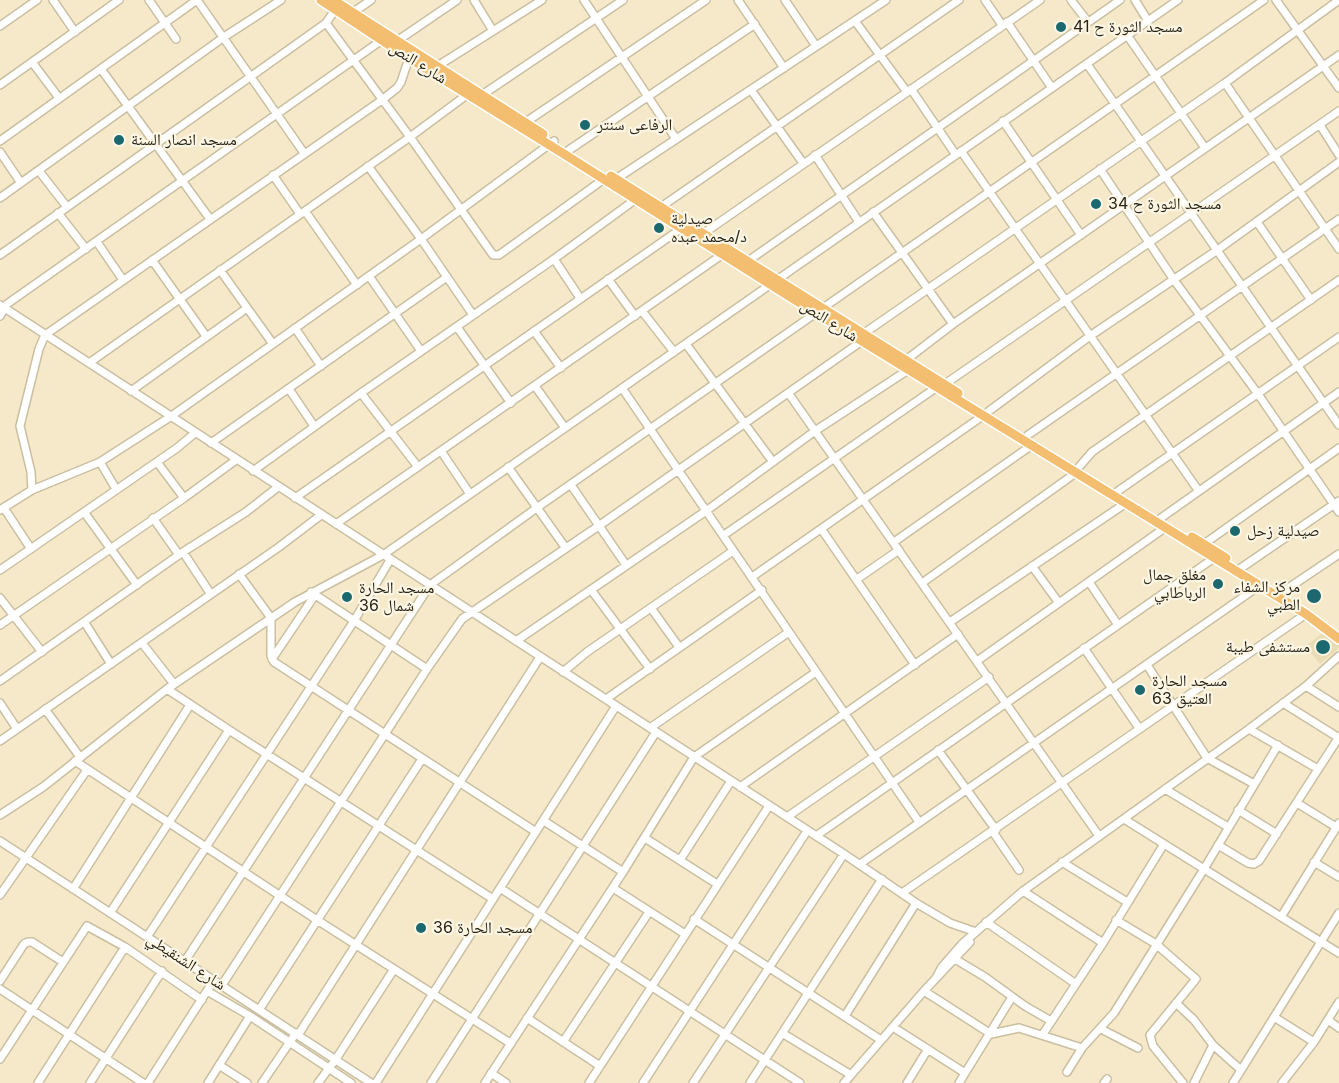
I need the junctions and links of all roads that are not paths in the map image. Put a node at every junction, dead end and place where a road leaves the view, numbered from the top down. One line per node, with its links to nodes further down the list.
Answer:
1 (36, 0): 38 (street)
2 (53, 0): 41 (street)
3 (119, 0): 41 (street)
4 (149, 0): 34 (street)
5 (197, 0): 34 (street); 43 (street)
6 (281, 0): 43 (street)
7 (321, 0): 28 (main road, شارع النص)
8 (371, 0): 29 (street)
9 (458, 0): 46 (street)
10 (474, 0): 40 (street)
11 (542, 0): 40 (street)
12 (584, 0): 30 (street)
13 (623, 0): 30 (street)
14 (706, 0): 50 (street)
15 (739, 0): 37 (street)
16 (785, 0): 47 (street)
17 (886, 0): 31 (street)
18 (959, 0): 48 (street)
19 (985, 0): 36 (street)
20 (1040, 0): 36 (street)
21 (1071, 0): 33 (street)
22 (1120, 0): 33 (street)
23 (1135, 0): 32 (street)
24 (1178, 0): 32 (street)
25 (1264, 0): 61 (street)
26 (1276, 0): 39 (street)
27 (1339, 0): 39 (street)
28 (334, 5): 29 (main road, شارع النص); 35 (street); 45 (main road, شارع النص)
29 (352, 13): 46 (main road, شارع النص)
30 (595, 18): 50 (street); 69 (street)
31 (855, 21): 47 (street); 48 (street)
32 (1148, 21): 42 (street)
33 (1088, 22): 52 (street)
34 (165, 23): 44 (street); 59 (street)
35 (326, 23): 53 (street); 60 (street)
36 (1004, 23): 52 (street); 67 (street)
37 (755, 24): 58 (street); 70 (street)
38 (0, 27)
39 (1298, 29): 56 (street); 63 (street)
40 (493, 31): 57 (street)
41 (75, 32): 54 (street)
42 (1127, 35): 55 (street); 61 (street)
43 (224, 37): 60 (street); 74 (street)
44 (176, 39)
45 (382, 40): 51 (main road, شارع النص); 53 (street)
46 (397, 41): 57 (main road, شارع النص)
47 (816, 46): 58 (street)
48 (881, 54): 67 (street); 82 (street)
49 (1339, 55): 56 (street)
50 (621, 57): 70 (street); 80 (street)
51 (409, 58): 68 (main road, شارع النص); 72 (street)
52 (1034, 60): 64 (street); 83 (street)
53 (355, 61): 72 (street); 77 (street)
54 (32, 62): 62 (street); 71 (street)
55 (1087, 64): 64 (street); 73 (street)
56 (1324, 66): 65 (street); 78 (street)
57 (436, 67): 69 (main road, شارع النص)
58 (784, 68): 66 (street)
59 (101, 69): 71 (street); 74 (street)
60 (252, 76): 77 (street); 89 (street)
61 (1154, 76): 73 (street); 76 (street)
62 (1, 83)
63 (1225, 83): 76 (street); 78 (street)
64 (1052, 88): 79 (street)
65 (1339, 88)
66 (751, 90): 82 (street); 85 (street)
67 (909, 90): 83 (street); 95 (street)
68 (468, 94): 84 (street); 88 (main road, شارع النص)
69 (482, 95): 80 (main road, شارع النص)
70 (647, 96): 85 (street); 91 (street)
71 (59, 98): 86 (street)
72 (382, 100): 84 (street); 93 (street)
73 (1114, 104): 87 (street); 98 (street)
74 (128, 106): 89 (street); 103 (street)
75 (1339, 111): 81 (street)
76 (1182, 113): 87 (street); 90 (street)
77 (277, 114): 93 (street); 108 (street)
78 (1249, 118): 90 (street); 97 (street)
79 (1003, 121): 94 (street); 98 (street)
80 (526, 122): 88 (main road, شارع النص)
81 (1320, 125): 96 (street); 97 (street)
82 (777, 126): 100 (street); 118 (street)
83 (938, 128): 94 (street); 112 (street)
84 (410, 137): 101 (street); 119 (street)
85 (676, 139): 107 (street)
86 (0, 141)
87 (1140, 142): 102 (street); 105 (street)
88 (552, 143): 91 (main road, شارع النص); 106 (main road, شارع النص); 119 (street)
89 (156, 144): 108 (street); 117 (street)
90 (1205, 148): 105 (street)
91 (569, 150): 107 (main road, شارع النص)
92 (0, 152): 109 (street)
93 (304, 153): 104 (street)
94 (958, 153): 110 (street); 120 (street)
95 (815, 155): 100 (street); 112 (street)
96 (1339, 155)
97 (1276, 156): 111 (street); 123 (street)
98 (1032, 162): 110 (street); 115 (street)
99 (1339, 162): 111 (street)
100 (803, 163): 131 (street)
101 (368, 166): 122 (street); 133 (street)
102 (1100, 169): 115 (street); 116 (street)
103 (39, 171): 109 (street); 117 (street)
104 (273, 175): 122 (street); 124 (street)
105 (1165, 176): 116 (street); 123 (street)
106 (604, 179): 114 (main road, شارع النص); 119 (street)
107 (616, 180): 118 (main road, شارع النص)
108 (182, 181): 124 (street); 134 (street)
109 (21, 183): 113 (street)
110 (990, 192): 129 (street); 139 (street)
111 (1300, 192): 127 (street); 130 (street)
112 (841, 194): 126 (street); 145 (street)
113 (0, 198)
114 (636, 199): 128 (main road, شارع النص); 143 (street)
115 (1057, 200): 129 (street); 132 (street)
116 (1124, 205): 132 (street); 135 (street)
117 (67, 207): 121 (street)
118 (661, 207): 131 (main road, شارع النص)
119 (461, 209): 133 (street)
120 (873, 212): 126 (street); 139 (street)
121 (58, 213): 136 (street); 141 (street)
122 (303, 213): 147 (street); 155 (street)
123 (1190, 214): 135 (street); 138 (street)
124 (210, 219): 144 (street)
125 (1339, 219): 130 (street)
126 (859, 222): 154 (street)
127 (1257, 222): 138 (street); 142 (street)
128 (682, 228): 140 (main road, شارع النص); 150 (street)
129 (1014, 228): 146 (street); 157 (street)
130 (1324, 229): 137 (street); 142 (street)
131 (704, 233): 145 (main road, شارع النص)
132 (1081, 235): 146 (street)
133 (421, 239): 148 (street); 149 (street)
134 (97, 242): 136 (street); 151 (street)
135 (1149, 242): 152 (street); 161 (street)
136 (86, 249): 162 (street)
137 (1339, 249)
138 (1216, 251): 152 (street); 156 (street)
139 (902, 252): 157 (street); 164 (street)
140 (723, 254): 154 (main road, شارع النص); 165 (street)
141 (0, 255)
142 (1281, 258): 156 (street); 160 (street)
143 (554, 259): 159 (street); 167 (street)
144 (152, 260): 151 (street); 158 (street)
145 (748, 261): 154 (main road, شارع النص)
146 (1040, 265): 161 (street); 171 (street)
147 (220, 270): 158 (street); 163 (street)
148 (369, 276): 155 (street); 166 (street)
149 (447, 277): 166 (street); 167 (street)
150 (608, 279): 159 (street); 170 (street)
151 (123, 280): 176 (street)
152 (1174, 280): 168 (street); 178 (street)
153 (1339, 280): 160 (street)
154 (774, 282): 164 (main road, شارع النص); 182 (street)
155 (357, 285): 173 (street)
156 (1241, 286): 168 (street); 174 (street)
157 (928, 288): 171 (street); 179 (street)
158 (179, 298): 177 (street); 186 (street)
159 (580, 298): 175 (street)
160 (1311, 300): 174 (street)
161 (1065, 301): 178 (street); 195 (street)
162 (2, 307): 169 (street); 176 (street)
163 (247, 308): 177 (street); 181 (street)
164 (820, 310): 179 (main road, شارع النص); 193 (street)
165 (642, 311): 170 (street); 184 (street)
166 (394, 313): 183 (street); 189 (street)
167 (473, 315): 172 (street)
168 (1201, 315): 185 (street); 192 (street)
169 (0, 316)
170 (635, 316): 191 (street)
171 (953, 324): 188 (street)
172 (457, 327): 183 (street); 187 (street)
173 (295, 328): 181 (street); 189 (street)
174 (1272, 328): 185 (street); 190 (street)
175 (534, 331): 187 (street); 191 (street)
176 (45, 335): 186 (street); 237 (street)
177 (206, 336): 198 (street)
178 (1090, 336): 192 (street); 205 (street)
179 (862, 337): 188 (main road, شارع النص); 201 (street)
180 (1339, 338): 190 (street)
181 (273, 344): 207 (street)
182 (686, 344): 184 (street); 193 (street)
183 (421, 351): 200 (street)
184 (674, 352): 196 (street)
185 (1231, 357): 202 (street); 206 (street)
186 (89, 363): 198 (street)
187 (484, 365): 203 (street); 213 (street)
188 (907, 365): 195 (main road, شارع النص); 214 (street)
189 (321, 366): 197 (street)
190 (1298, 366): 202 (street); 204 (street)
191 (561, 368): 194 (street)
192 (1116, 373): 206 (street); 217 (street)
193 (717, 384): 208 (street); 212 (street)
194 (535, 386): 203 (street); 211 (street)
195 (941, 386): 205 (main road, شارع النص); 224 (street)
196 (622, 388): 211 (street); 212 (street)
197 (289, 389): 210 (street); 218 (street)
198 (131, 391): 207 (street)
199 (1339, 392): 204 (street)
200 (361, 393): 210 (street); 213 (street)
201 (789, 394): 208 (street); 214 (street)
202 (1258, 394): 215 (street); 222 (street)
203 (511, 403): 221 (street)
204 (1324, 403): 209 (street); 215 (street)
205 (986, 413): 217 (main road, شارع النص); 219 (main road, شارع النص); 243 (street)
206 (1146, 415): 222 (street); 231 (street)
207 (170, 417): 216 (street); 225 (street)
208 (746, 424): 227 (street); 233 (street)
209 (1339, 425)
210 (314, 426): 232 (street)
211 (565, 428): 229 (street)
212 (649, 429): 233 (street); 234 (street)
213 (390, 431): 228 (street); 242 (street)
214 (815, 431): 224 (street); 227 (street)
215 (1283, 432): 230 (street); 238 (street)
216 (195, 433): 218 (street); 226 (street)
217 (1028, 435): 231 (main road, شارع النص)
218 (211, 443): 223 (street)
219 (1032, 445): 231 (main road, شارع النص); 259 (street)
220 (1339, 448): 230 (street)
221 (441, 451): 228 (street); 240 (street)
222 (1173, 454): 238 (street); 239 (street)
223 (236, 460): 232 (street); 241 (street)
224 (834, 460): 243 (street); 258 (street)
225 (100, 462): 236 (street); 237 (street)
226 (157, 462): 236 (street); 241 (street)
227 (773, 462): 248 (street)
228 (418, 466): 254 (street)
229 (508, 467): 240 (street); 246 (street)
230 (1310, 468): 245 (street); 260 (street)
231 (1078, 470): 239 (main road, شارع النص); 244 (main road, شارع النص); 279 (street)
232 (253, 471): 235 (street)
233 (678, 471): 248 (street); 255 (street)
234 (571, 485): 246 (street); 255 (street)
235 (278, 487): 242 (street); 266 (street)
236 (116, 489): 249 (street)
237 (32, 490): 247 (street)
238 (1198, 490): 253 (street)
239 (1118, 491): 253 (main road, شارع النص)
240 (470, 494): 268 (street)
241 (184, 498): 252 (street)
242 (295, 498): 251 (street)
243 (864, 500): 257 (street); 259 (street)
244 (1126, 503): 256 (main road, شارع النص); 272 (street)
245 (1336, 503): 250 (street); 273 (street)
246 (538, 507): 261 (street); 281 (street)
247 (2, 509): 263 (street)
248 (706, 511): 258 (street); 271 (street)
249 (84, 512): 262 (street); 263 (street)
250 (1339, 512)
251 (321, 514): 254 (street); 275 (street)
252 (153, 518): 262 (street); 266 (street)
253 (1161, 518): 260 (main road, شارع النص)
254 (336, 525): 268 (street)
255 (600, 525): 261 (street); 271 (street)
256 (1166, 527): 269 (main road, شارع النص); 278 (street)
257 (822, 530): 276 (street); 277 (street)
258 (724, 535): 265 (street)
259 (894, 542): 264 (street)
260 (1203, 544): 273 (main road, شارع النص)
261 (565, 547): 291 (street)
262 (110, 548): 280 (street); 293 (street)
263 (31, 549): 274 (street)
264 (899, 550): 277 (street); 279 (street)
265 (733, 551): 276 (street); 290 (street)
266 (181, 554): 280 (street); 285 (street)
267 (1339, 554): 286 (street)
268 (382, 555): 270 (street); 287 (street)
269 (1214, 558): 282 (main road, شارع النص); 298 (street)
270 (390, 560): 281 (street); 295 (street)
271 (626, 565): 284 (street)
272 (1032, 566): 289 (street); 296 (street)
273 (1241, 568): 286 (main road, شارع النص)
274 (0, 570)
275 (239, 574): 285 (street); 294 (street)
276 (752, 577): 283 (street)
277 (857, 579): 316 (street)
278 (1089, 582): 289 (street); 298 (street)
279 (922, 583): 296 (street)
280 (137, 585): 297 (street)
281 (430, 585): 291 (street); 307 (street)
282 (1259, 586): 292 (main road, شارع النص); 317 (street)
283 (762, 590): 302 (street); 308 (street)
284 (592, 591): 300 (street); 305 (street)
285 (210, 593): 306 (street)
286 (1281, 593): 301 (main road, شارع النص)
287 (313, 594): 294 (street); 295 (street); 313 (street)
288 (0, 598): 293 (street)
289 (1059, 603): 314 (street)
290 (651, 609): 300 (street); 308 (street)
291 (471, 612): 305 (street); 318 (street)
292 (1306, 614): 304 (main road, شارع النص); 333 (street)
293 (14, 616): 299 (street); 310 (street)
294 (271, 618): 313 (street); 324 (street)
295 (354, 621): 307 (street); 326 (street)
296 (950, 622): 303 (street)
297 (85, 623): 310 (street); 315 (street)
298 (1118, 625): 309 (street)
299 (0, 626)
300 (621, 630): 319 (street); 320 (street)
301 (1339, 631)
302 (789, 632): 321 (street); 343 (street)
303 (958, 634): 314 (street); 316 (street)
304 (1339, 639)
305 (516, 641): 312 (street)
306 (142, 643): 315 (street); 324 (street)
307 (391, 645): 318 (street); 337 (street)
308 (679, 647): 319 (street)
309 (1084, 648): 327 (street); 329 (street)
310 (42, 652): 323 (street)
311 (1339, 656): 325 (street)
312 (540, 657): 320 (street); 361 (street)
313 (272, 659): 326 (street)
314 (977, 661): 322 (street)
315 (111, 664): 336 (street)
316 (915, 665): 338 (street)
317 (1147, 665): 327 (street); 333 (street)
318 (427, 669): 344 (street)
319 (650, 669): 328 (street)
320 (563, 672): 328 (street)
321 (816, 672): 338 (street); 352 (street)
322 (989, 677): 329 (street); 351 (street)
323 (0, 681)
324 (171, 686): 332 (street); 354 (street)
325 (1306, 686): 331 (street); 335 (street)
326 (310, 687): 337 (street); 350 (street)
327 (1111, 689): 339 (street); 347 (street)
328 (606, 699): 334 (street)
329 (1006, 702): 347 (street); 349 (street)
330 (0, 703): 340 (street)
331 (1283, 703): 341 (street); 345 (street)
332 (190, 705): 342 (street); 367 (street)
333 (1173, 705): 339 (street); 353 (street)
334 (616, 706): 343 (street); 375 (street)
335 (1339, 707)
336 (45, 709): 340 (street); 354 (street)
337 (347, 711): 344 (street); 358 (street)
338 (845, 713): 351 (street); 364 (street)
339 (1139, 728): 362 (street)
340 (17, 729): 346 (street)
341 (1249, 729): 348 (street); 353 (street)
342 (229, 730): 350 (street); 377 (street)
343 (653, 730): 352 (street); 391 (street)
344 (384, 735): 355 (street); 368 (street)
345 (1339, 737): 356 (street)
346 (0, 741)
347 (1034, 742): 362 (street); 366 (street)
348 (1278, 745): 356 (street); 363 (street)
349 (938, 750): 360 (street); 366 (street)
350 (266, 754): 358 (street); 392 (street)
351 (875, 756): 360 (street); 373 (street)
352 (694, 757): 359 (street); 387 (street)
353 (1207, 758): 363 (street); 365 (street)
354 (77, 759): 357 (street); 372 (street)
355 (422, 759): 361 (street); 379 (street)
356 (1318, 769): 369 (street)
357 (87, 770): 367 (street); 395 (street)
358 (304, 778): 368 (street); 402 (street)
359 (731, 781): 364 (street); 396 (street)
360 (892, 781): 376 (street); 385 (street)
361 (460, 783): 383 (street); 393 (street)
362 (1061, 783): 382 (street); 386 (street)
363 (1254, 784): 371 (street)
364 (740, 786): 370 (street)
365 (1165, 789): 374 (street); 380 (street)
366 (968, 790): 376 (street); 382 (street)
367 (131, 798): 377 (street); 409 (street)
368 (340, 802): 379 (street); 413 (street)
369 (1297, 803): 378 (street); 384 (street)
370 (769, 806): 373 (street); 406 (street)
371 (1238, 810): 380 (street); 384 (street)
372 (0, 815)
373 (787, 818): 381 (street)
374 (1124, 819): 386 (street); 389 (street)
375 (544, 821): 383 (street); 391 (street)
376 (919, 822): 399 (street)
377 (167, 823): 392 (street); 418 (street)
378 (1338, 825): 398 (street)
379 (377, 826): 393 (street); 423 (street)
380 (1228, 827): 390 (street)
381 (807, 831): 385 (street); 432 (street)
382 (994, 831): 401 (street); 411 (street)
383 (536, 832): 407 (street)
384 (1277, 834): 390 (street)
385 (816, 836): 394 (street)
386 (1099, 836): 397 (street)
387 (645, 838): 396 (street); 403 (street)
388 (0, 841): 395 (street, شارع الشنقيطي)
389 (1164, 844): 400 (street); 415 (street)
390 (1218, 845): 400 (street)
391 (583, 847): 403 (street); 420 (street)
392 (205, 848): 402 (street); 428 (street)
393 (418, 850): 414 (street); 434 (street)
394 (844, 854): 399 (street); 441 (street)
395 (25, 858): 409 (street, شارع الشنقيطي); 412 (street)
396 (680, 860): 406 (street)
397 (1062, 862): 410 (street); 415 (street)
398 (1314, 862): 404 (street); 421 (street)
399 (860, 864): 405 (street)
400 (1204, 869): 421 (street); 433 (street)
401 (1019, 870)
402 (243, 872): 413 (street); 438 (street)
403 (623, 872): 408 (street)
404 (1339, 877)
405 (882, 879): 411 (street); 453 (street)
406 (717, 884): 422 (street)
407 (500, 888): 414 (street); 420 (street)
408 (613, 888): 417 (street); 429 (street)
409 (73, 889): 418 (street, شارع الشنقيطي)
410 (1023, 891): 425 (street); 431 (street)
411 (902, 893): 416 (street)
412 (0, 895)
413 (280, 895): 423 (street); 448 (street)
414 (493, 899): 454 (street)
415 (1127, 902): 424 (street)
416 (916, 903): 427 (street); 463 (street)
417 (649, 912): 426 (street); 440 (street)
418 (110, 913): 428 (street, شارع الشنقيطي)
419 (1339, 913): 430 (street)
420 (541, 915): 429 (street); 466 (street)
421 (1281, 917): 430 (street)
422 (694, 919): 426 (street); 432 (street)
423 (316, 920): 434 (street); 460 (street)
424 (1116, 920): 431 (street); 433 (street)
425 (986, 922): 427 (street); 447 (street)
426 (685, 934): 449 (street)
427 (975, 934): 437 (street); 444 (street)
428 (147, 937): 438 (street, شارع الشنقيطي)
429 (579, 940): 440 (street); 465 (street)
430 (1322, 942): 436 (street); 464 (street)
431 (1103, 943): 447 (street)
432 (733, 944): 441 (street); 461 (street)
433 (1156, 944): 458 (street); 471 (street)
434 (357, 945): 442 (street); 473 (street)
435 (125, 947): 439 (street); 443 (street); 476 (street)
436 (1339, 953)
437 (955, 959): 444 (street); 455 (street)
438 (185, 961): 445 (street, شارع الشنقيطي)
439 (63, 962): 446 (street); 459 (street)
440 (615, 963): 449 (street); 480 (street)
441 (771, 967): 453 (street); 477 (street)
442 (394, 969): 454 (street); 489 (street)
443 (162, 971): 456 (street); 488 (street)
444 (936, 978): 451 (street)
445 (214, 980): 448 (street, شارع الشنقيطي); 452 (street)
446 (0, 981)
447 (1076, 984): 468 (street)
448 (222, 985): 460 (street, شارع الشنقيطي)
449 (651, 987): 461 (street); 492 (street)
450 (0, 989): 459 (street)
451 (924, 991): 469 (street); 474 (street)
452 (207, 992): 456 (street); 462 (street)
453 (808, 992): 463 (street); 472 (street)
454 (433, 994): 466 (street); 508 (street)
455 (1012, 997): 468 (street); 474 (street)
456 (202, 1000): 502 (street)
457 (1339, 1002): 467 (street)
458 (1176, 1004): 483 (street); 520 (street)
459 (31, 1010): 476 (street); 487 (street)
460 (259, 1010): 473 (street, شارع الشنقيطي)
461 (689, 1012): 477 (street); 513 (street)
462 (250, 1016): 479 (street); 491 (street)
463 (845, 1016): 478 (street)
464 (1274, 1017): 481 (street); 494 (street)
465 (527, 1018): 480 (street); 482 (street)
466 (472, 1019): 482 (street); 509 (street)
467 (1328, 1020): 470 (street); 481 (street)
468 (1051, 1021): 475 (street)
469 (893, 1027): 478 (street); 486 (street)
470 (1339, 1028)
471 (1101, 1029): 484 (street); 485 (street)
472 (782, 1033): 490 (street); 498 (street)
473 (297, 1034): 479 (street); 489 (street, شارع الشنقيطي)
474 (991, 1034): 475 (street); 496 (street)
475 (1042, 1034): 484 (street)
476 (69, 1036): 488 (street); 499 (street)
477 (725, 1036): 490 (street); 514 (street)
478 (882, 1040): 498 (street)
479 (289, 1042): 493 (street); 505 (street)
480 (563, 1042): 492 (street)
481 (1314, 1042): 523 (street)
482 (510, 1043): 497 (street)
483 (1213, 1045): 494 (street); 521 (street)
484 (1082, 1048): 495 (street)
485 (1138, 1048)
486 (928, 1049): 496 (street); 518 (street)
487 (0, 1059)
488 (106, 1059): 500 (street); 501 (street)
489 (336, 1059): 493 (street); 508 (street, شارع الشنقيطي)
490 (764, 1061): 515 (street); 516 (street)
491 (219, 1065): 503 (street); 504 (street)
492 (600, 1066): 512 (street)
493 (329, 1069): 506 (street); 507 (street)
494 (1241, 1070): 522 (street)
495 (1067, 1072)
496 (965, 1073): 519 (street)
497 (491, 1074): 510 (street); 511 (street)
498 (851, 1076): 517 (street)
499 (38, 1083)
500 (90, 1083)
501 (143, 1083)
502 (148, 1083)
503 (208, 1083)
504 (247, 1083)
505 (262, 1083)
506 (318, 1083)
507 (351, 1083)
508 (372, 1083)
509 (431, 1083)
510 (485, 1083)
511 (506, 1083)
512 (589, 1083)
513 (643, 1083)
514 (693, 1083)
515 (750, 1083)
516 (800, 1083)
517 (844, 1083)
518 (907, 1083)
519 (959, 1083)
520 (1184, 1083)
521 (1194, 1083)
522 (1233, 1083)
523 (1282, 1083)

